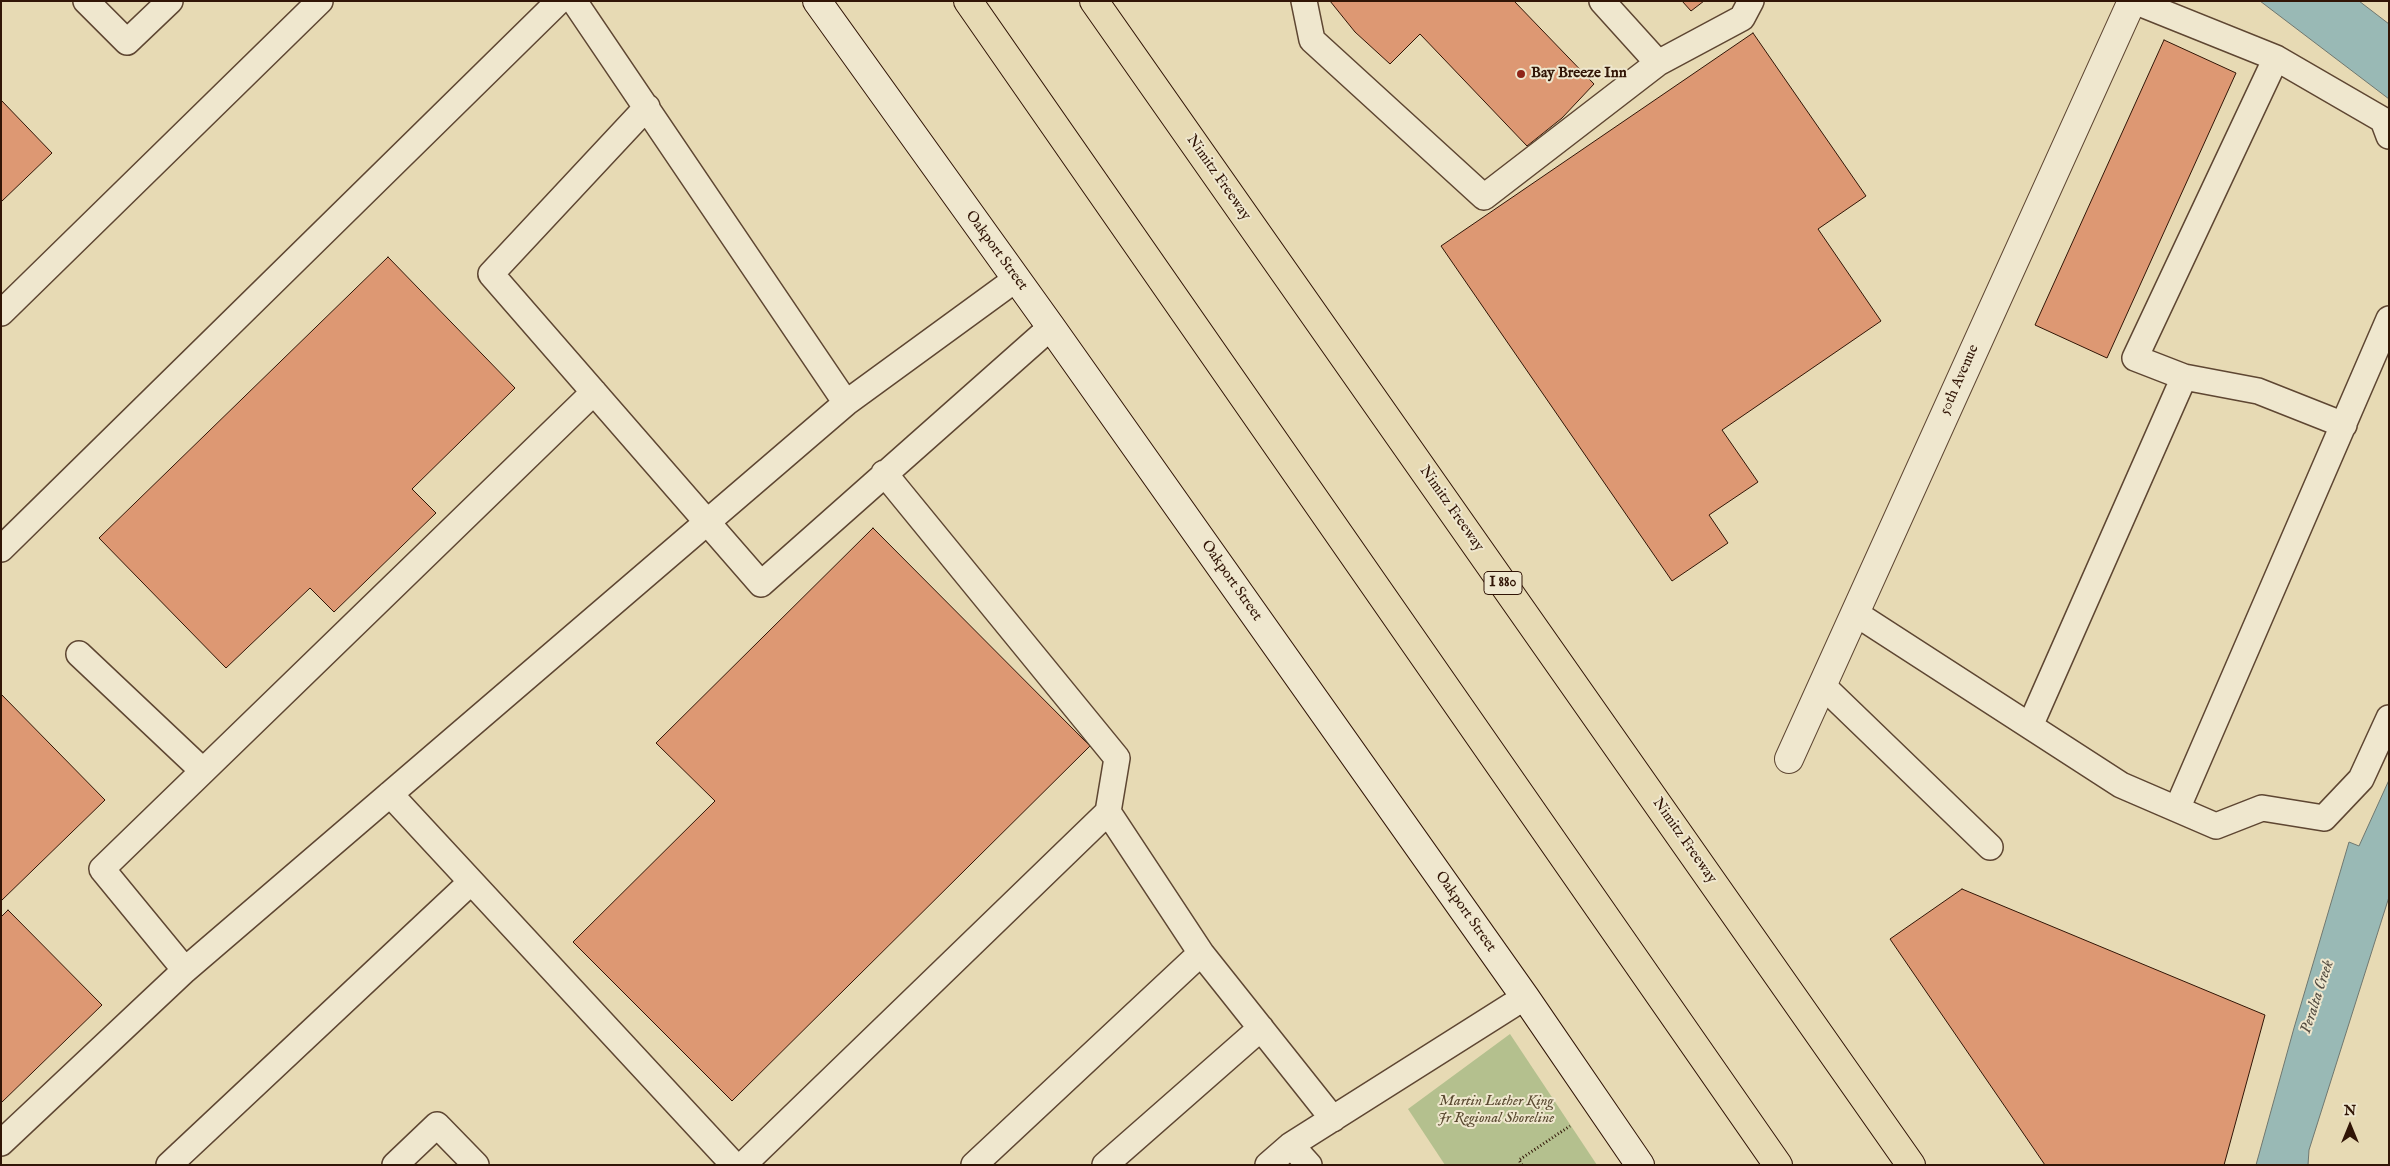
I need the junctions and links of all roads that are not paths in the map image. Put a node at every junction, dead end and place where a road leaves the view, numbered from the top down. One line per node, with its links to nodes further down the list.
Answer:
1 (86, 1): 2 (lane)
2 (170, 1)
3 (320, 1): 18 (lane)
4 (559, 1): 27 (lane)
5 (574, 1): 15 (lane)
6 (817, 1): 17 (main road, Oakport Street)
7 (968, 1): 57 (highway)
8 (1094, 1): 58 (highway, Nimitz Freeway / I 880)
9 (1304, 1): 14 (lane)
10 (1602, 1): 14 (lane)
11 (1751, 1): 14 (lane)
12 (2133, 1): 13 (lane); 28 (main road, 50th Avenue)
13 (2276, 58): 16 (lane); 21 (lane)
14 (1658, 63)
15 (646, 107): 22 (lane); 23 (lane)
16 (2389, 136)
17 (1016, 279): 20 (main road, Oakport Street); 23 (lane)
18 (1, 313)
19 (2389, 319): 24 (lane)
20 (1052, 328): 25 (lane); 42 (main road, Oakport Street)
21 (2184, 377): 24 (lane); 32 (lane)
22 (594, 392): 26 (lane); 34 (lane)
23 (846, 402): 26 (lane)
24 (2344, 425): 36 (lane)
25 (884, 473): 26 (lane); 37 (lane)
26 (707, 522): 35 (lane)
27 (1, 549)
28 (1855, 613): 30 (main road, 50th Avenue); 32 (lane)
29 (79, 654): 34 (lane)
30 (1822, 685): 33 (main road, 50th Avenue); 38 (lane)
31 (2389, 718): 36 (lane)
32 (2030, 726): 36 (lane)
33 (1789, 759)
34 (203, 771): 41 (lane)
35 (390, 794): 39 (lane); 41 (lane)
36 (2177, 809)
37 (1108, 812): 40 (lane); 51 (lane)
38 (1990, 847)
39 (470, 882): 47 (lane); 50 (lane)
40 (1201, 953): 43 (lane); 52 (lane)
41 (185, 970): 45 (lane)
42 (1525, 997): 44 (lane); 56 (main road, Oakport Street)
43 (1261, 1028): 44 (lane); 53 (lane)
44 (1333, 1119): 46 (lane)
45 (1, 1142)
46 (1291, 1145): 54 (lane); 55 (lane)
47 (168, 1165)
48 (395, 1165): 49 (lane)
49 (476, 1165)
50 (734, 1165)
51 (743, 1165)
52 (974, 1165)
53 (1105, 1165)
54 (1268, 1165)
55 (1309, 1165)
56 (1640, 1165)
57 (1778, 1165)
58 (1911, 1165)

